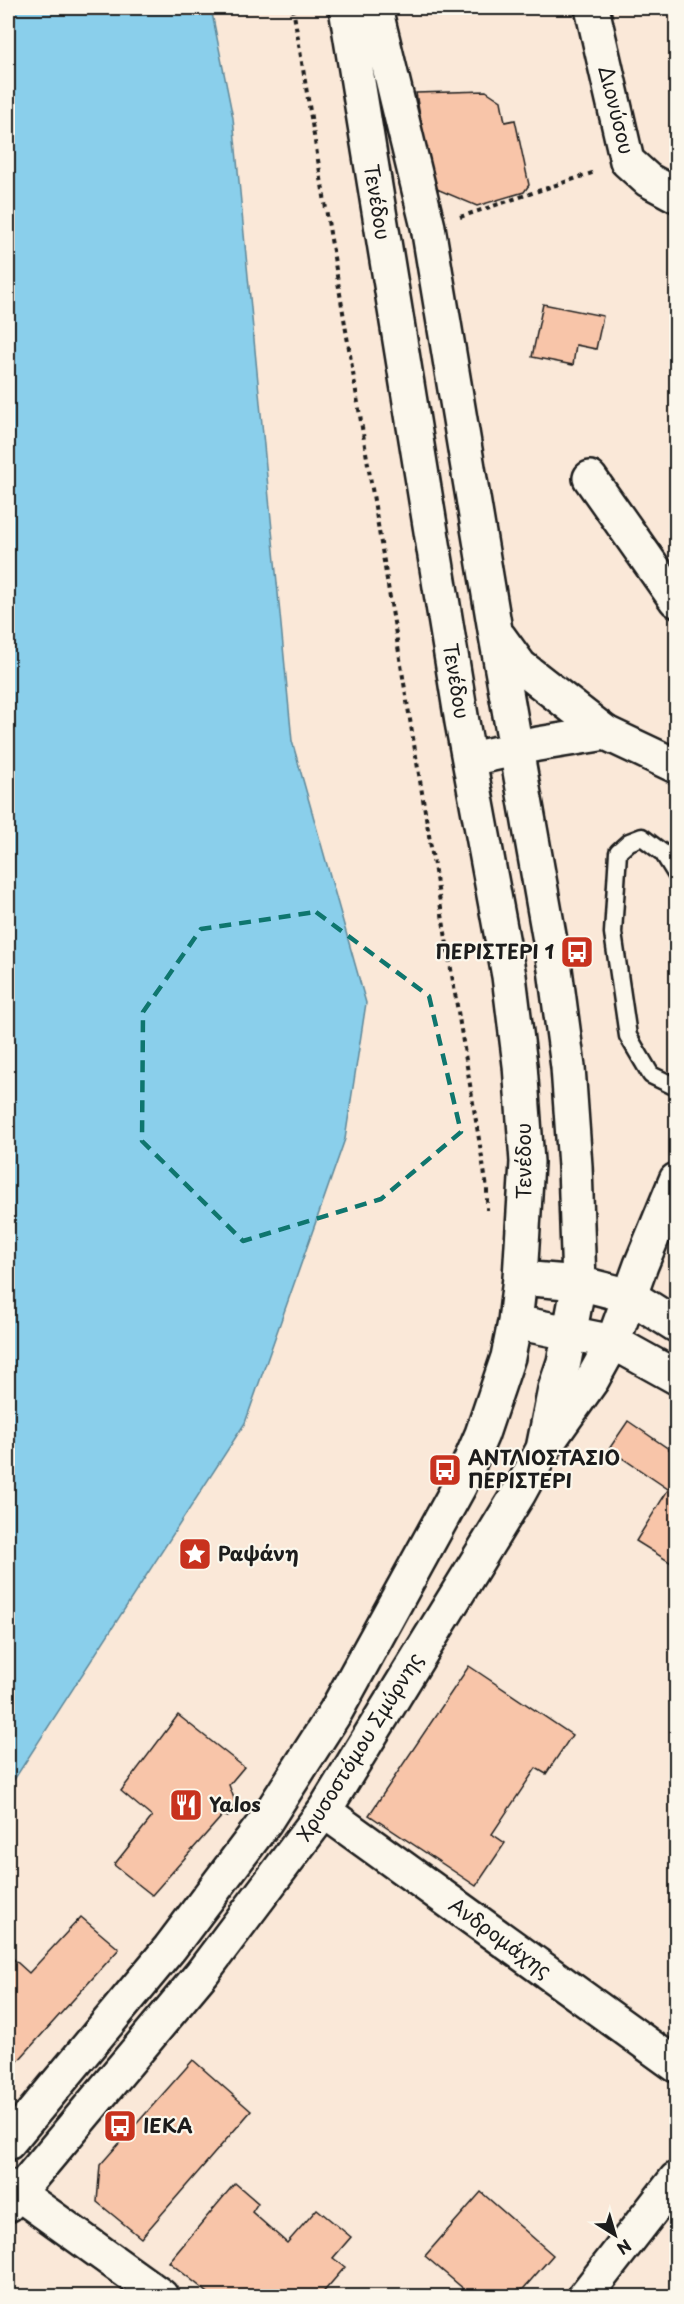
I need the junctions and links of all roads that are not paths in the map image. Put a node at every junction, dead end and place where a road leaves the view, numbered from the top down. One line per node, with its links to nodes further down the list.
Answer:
1 (345, 8): 10 (main road, Τενέδου)
2 (375, 8): 7 (main road, Τενέδου)
3 (592, 8): 4 (main road, Διονύσου)
4 (673, 194)
5 (590, 478): 6 (main road)
6 (676, 600)
7 (495, 630): 8 (main road); 9 (main road, Τενέδου)
8 (606, 733): 9 (main road); 11 (main road)
9 (518, 750): 10 (main road); 16 (main road, Τενέδου)
10 (471, 759): 15 (main road, Τενέδου)
11 (676, 766)
12 (676, 874): 13 (lane)
13 (676, 1087)
14 (676, 1180): 17 (main road)
15 (520, 1278): 16 (main road); 18 (main road, Τενέδου)
16 (579, 1283): 17 (main road); 20 (main road, Τενέδου)
17 (630, 1296): 19 (main road); 21 (main road)
18 (515, 1322): 20 (main road); 22 (main road, Τενέδου)
19 (676, 1325)
20 (570, 1332): 21 (main road); 24 (main road, Χρυσοστόμου Σμύρνης)
21 (613, 1342): 23 (main road); 24 (main road)
22 (508, 1357): 27 (main road, Χρυσοστόμου Σμύρνης)
23 (676, 1377)
24 (543, 1449): 25 (main road, Χρυσοστόμου Σμύρνης)
25 (324, 1811): 26 (main road, Ανδρομάχης); 29 (main road, Χρυσοστόμου Σμύρνης)
26 (676, 2065)
27 (8, 2143)
28 (676, 2179): 31 (main road)
29 (11, 2195): 30 (main road)
30 (161, 2296)
31 (585, 2296)

